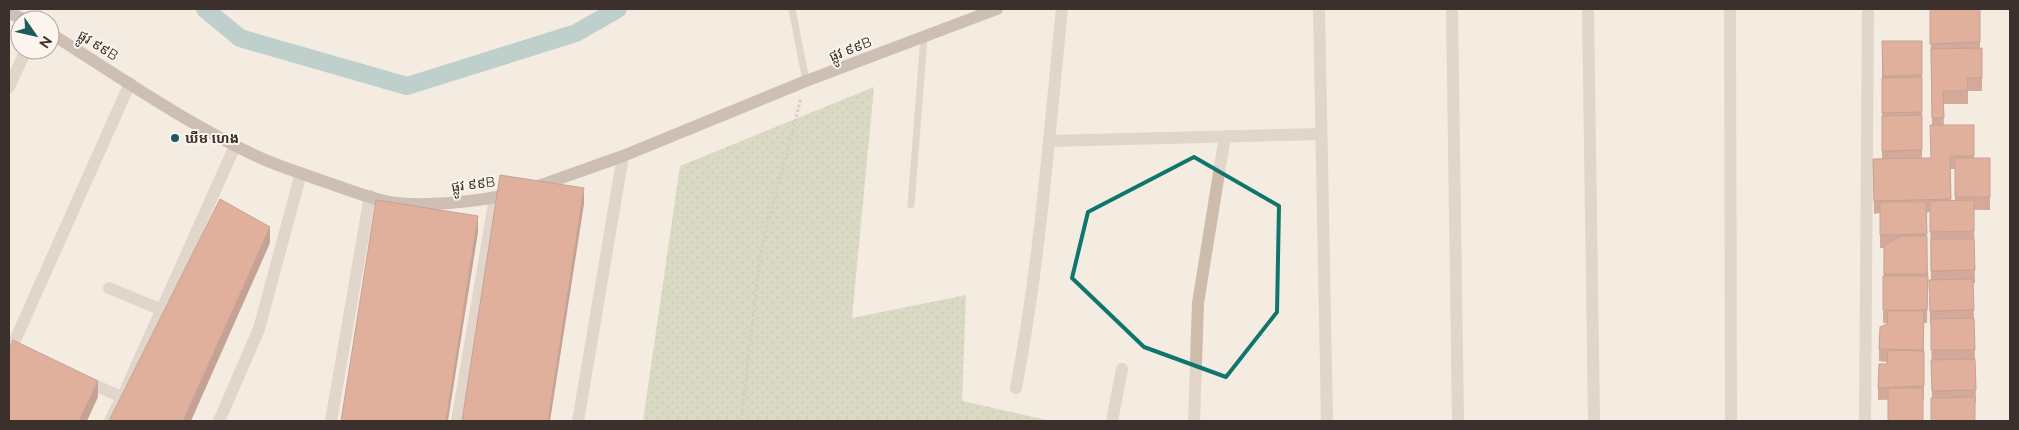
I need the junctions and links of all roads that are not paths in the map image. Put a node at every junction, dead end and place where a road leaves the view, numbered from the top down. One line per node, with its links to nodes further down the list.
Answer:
1 (792, 9): 12 (lane)
2 (997, 9): 9 (street, ផ្លូវ ៩៩B)
3 (1062, 9): 17 (street)
4 (1319, 9): 15 (street)
5 (1452, 9): 39 (street)
6 (1588, 9): 40 (street)
7 (1730, 9): 41 (street)
8 (1868, 9): 42 (street)
9 (924, 37): 12 (street, ផ្លូវ ៩៩B); 23 (lane)
10 (60, 39): 13 (street, ផ្លូវ ៩៩B)
11 (21, 60): 14 (street)
12 (806, 81): 19 (street, ផ្លូវ ៩៩B)
13 (130, 83): 18 (street, ផ្លូវ ៩៩B); 26 (street)
14 (9, 87)
15 (1320, 134): 16 (street); 38 (street)
16 (1225, 136): 17 (street); 37 (street)
17 (1049, 141): 29 (street)
18 (236, 146): 20 (street, ផ្លូវ ៩៩B); 25 (street)
19 (623, 156): 22 (street, ផ្លូវ ៩៩B); 35 (street)
20 (300, 173): 21 (street, ផ្លូវ ៩៩B); 32 (street)
21 (370, 196): 22 (street, ផ្លូវ ៩៩B); 33 (street)
22 (495, 198): 34 (street)
23 (911, 205)
24 (109, 288): 25 (street)
25 (162, 310): 30 (street)
26 (13, 352)
27 (1122, 369): 36 (street)
28 (71, 375): 31 (street)
29 (1016, 388)
30 (126, 389)
31 (110, 421)
32 (219, 421)
33 (331, 421)
34 (457, 421)
35 (578, 421)
36 (1112, 421)
37 (1194, 421)
38 (1327, 421)
39 (1458, 421)
40 (1594, 421)
41 (1731, 421)
42 (1865, 421)

